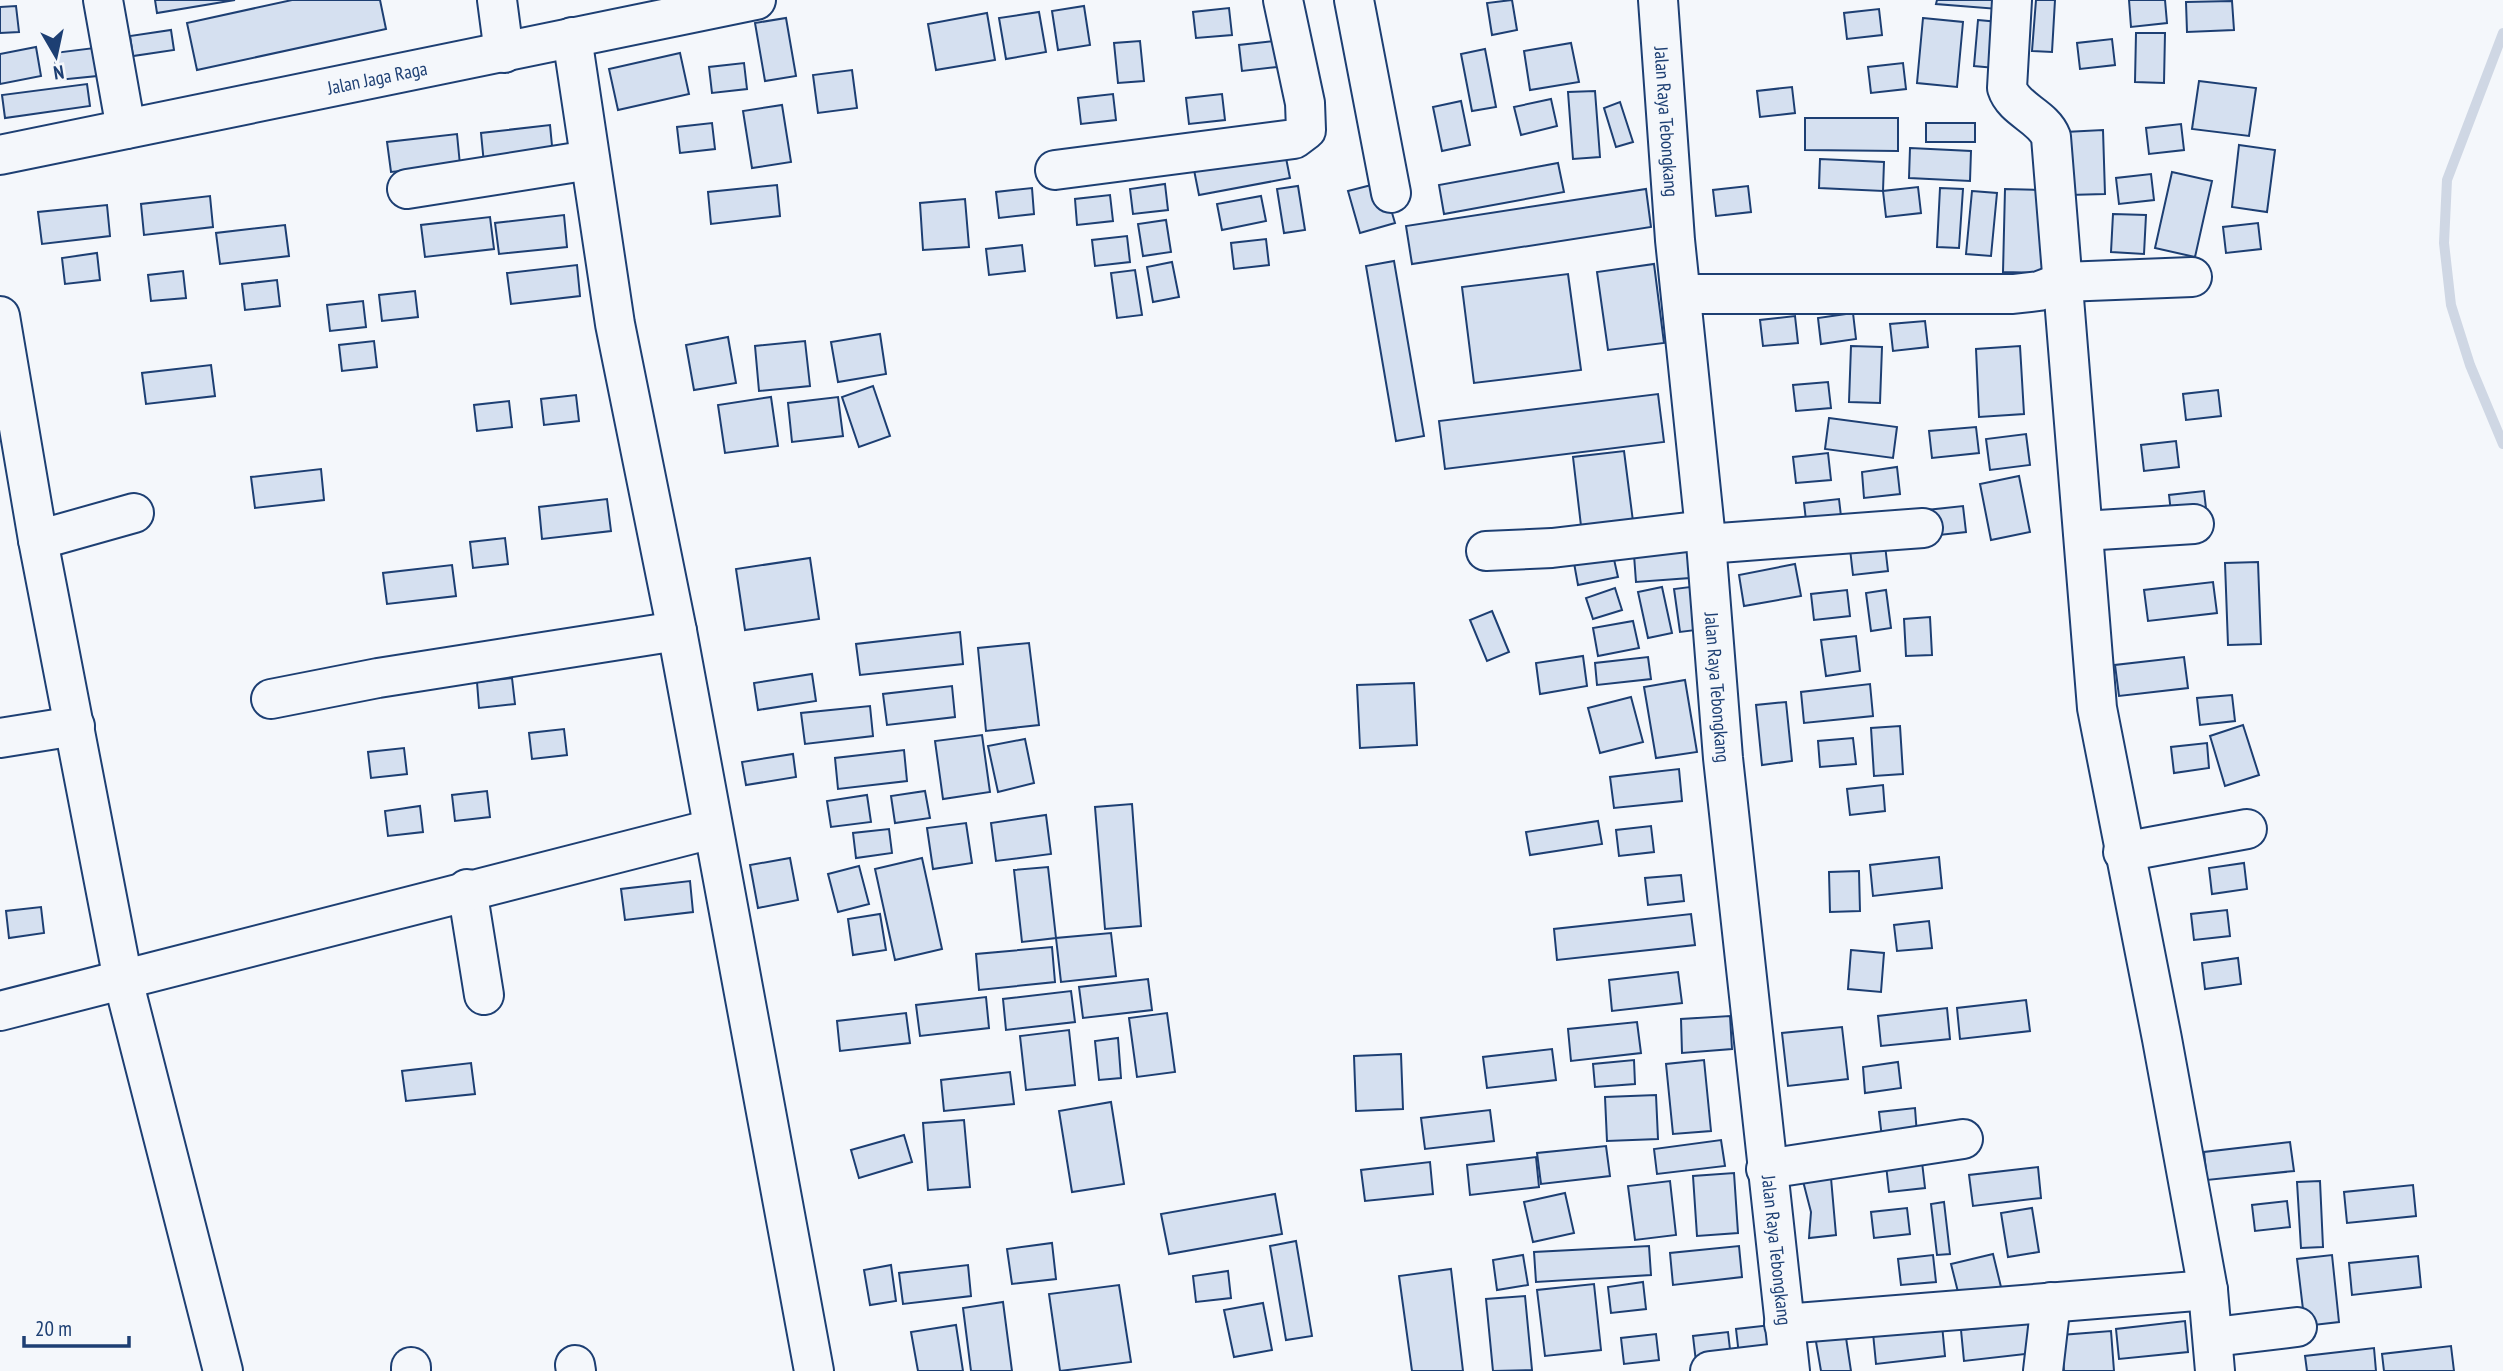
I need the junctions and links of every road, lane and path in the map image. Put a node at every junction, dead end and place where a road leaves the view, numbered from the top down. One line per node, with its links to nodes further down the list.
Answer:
1 (103, 0): 10 (street)
2 (497, 0): 9 (street)
3 (756, 0): 8 (street, Jalan Jaga Raga)
4 (1283, 0): 13 (street)
5 (1354, 0): 15 (street)
6 (1658, 0): 18 (street, Jalan Raya Tebongkang)
7 (2012, 0): 17 (street)
8 (572, 37): 9 (street, Jalan Jaga Raga); 12 (street)
9 (504, 53): 10 (street, Jalan Jaga Raga)
10 (126, 129): 11 (street, Jalan Jaga Raga)
11 (0, 155)
12 (590, 160): 14 (street); 27 (street)
13 (1055, 170)
14 (407, 189)
15 (1391, 193)
16 (2192, 277): 17 (street)
17 (2063, 282): 18 (street); 23 (street)
18 (1681, 295): 24 (street, Jalan Raya Tebongkang)
19 (0, 316): 25 (street)
20 (134, 513): 25 (street)
21 (2194, 524): 23 (street)
22 (1923, 528): 24 (street)
23 (2083, 531): 33 (street)
24 (1706, 537): 26 (street); 39 (street, Jalan Raya Tebongkang)
25 (38, 540): 29 (street)
26 (1486, 551)
27 (677, 631): 28 (street); 31 (street)
28 (271, 699)
29 (75, 726): 30 (street); 35 (street)
30 (0, 738)
31 (712, 829): 34 (street); 47 (street)
32 (2247, 829): 33 (street)
33 (2123, 852): 40 (street)
34 (467, 889): 35 (street); 36 (street)
35 (123, 980): 37 (street); 46 (street)
36 (484, 995)
37 (0, 1011)
38 (1963, 1139): 39 (street)
39 (1766, 1169): 42 (street, Jalan Raya Tebongkang)
40 (2208, 1290): 41 (street); 44 (street)
41 (2051, 1302): 42 (street); 49 (street)
42 (1784, 1324): 45 (street, Jalan Raya Tebongkang)
43 (2297, 1327): 44 (street)
44 (2214, 1354)
45 (1789, 1367): 48 (street)
46 (223, 1371)
47 (814, 1371)
48 (1710, 1371)
49 (2043, 1371)

